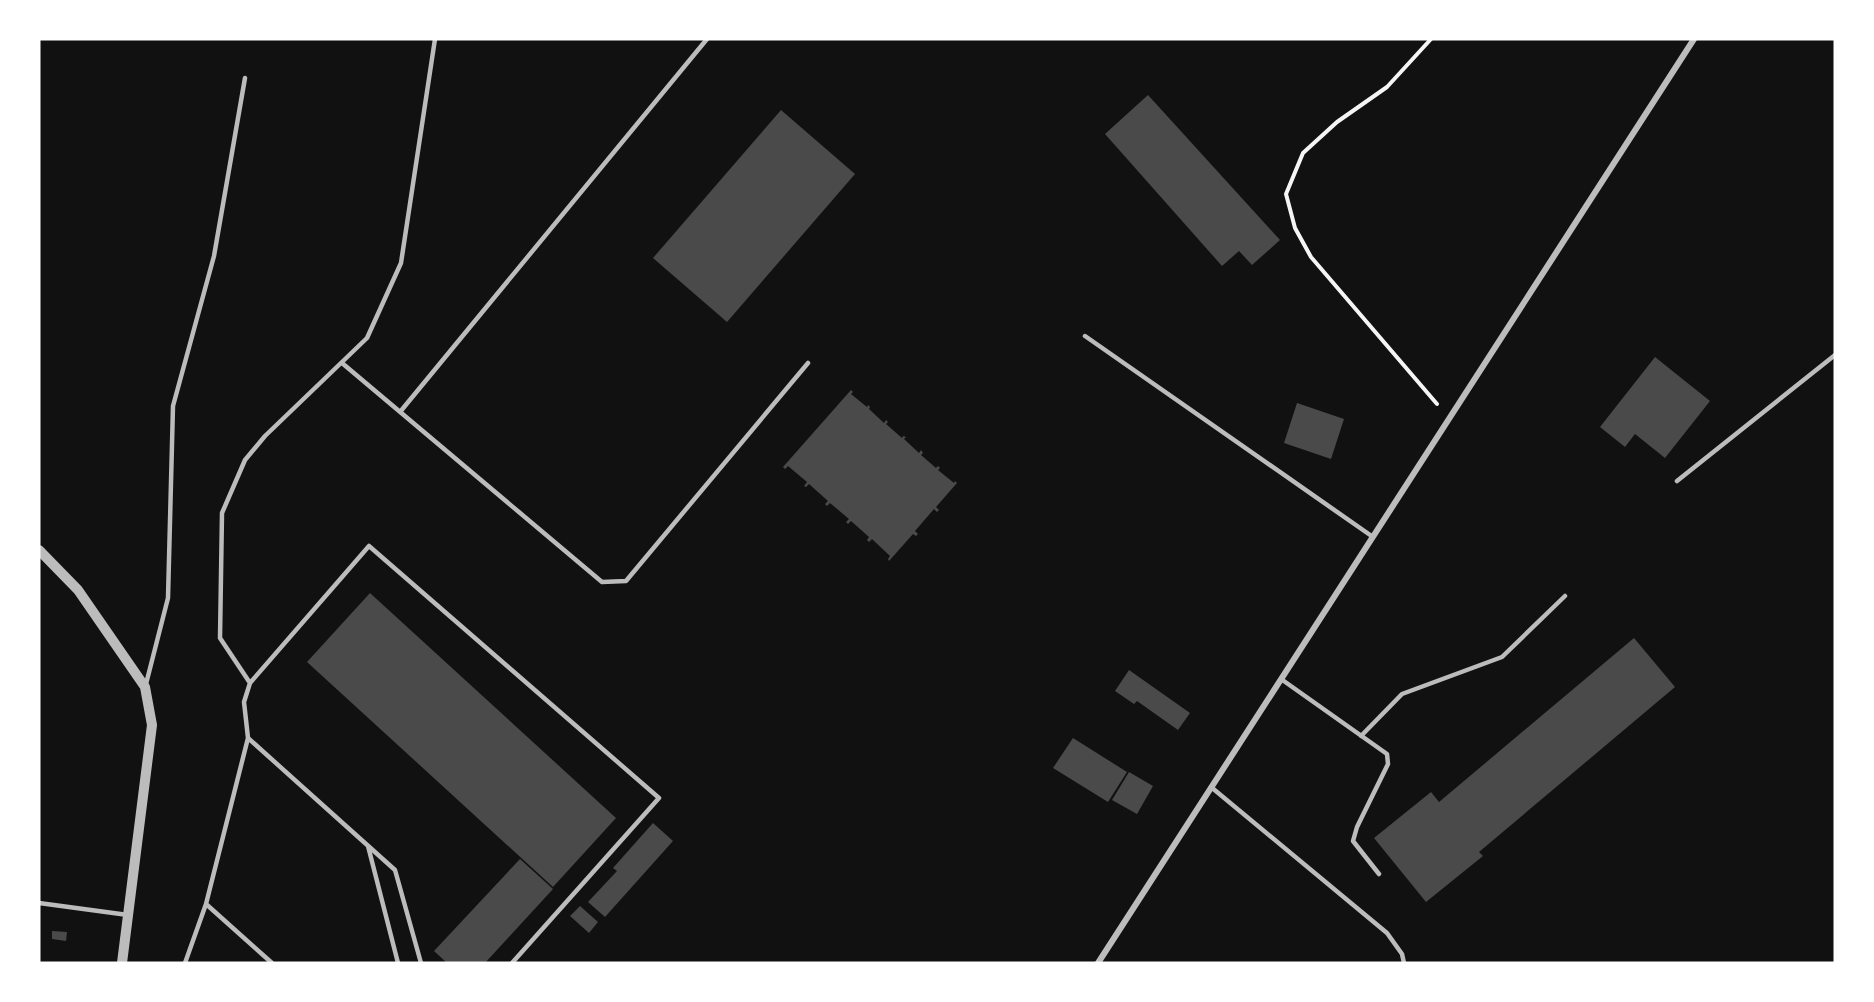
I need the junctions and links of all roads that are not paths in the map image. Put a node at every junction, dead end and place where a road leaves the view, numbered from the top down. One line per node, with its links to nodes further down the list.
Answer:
1 (435, 39): 7 (lane)
2 (707, 39): 9 (lane)
3 (1694, 39): 11 (street)
4 (245, 78): 16 (lane)
5 (1085, 336): 11 (lane)
6 (1835, 355): 10 (lane)
7 (342, 363): 9 (lane); 15 (lane)
8 (808, 363): 9 (lane)
9 (400, 412)
10 (1677, 481)
11 (1373, 537): 14 (street)
12 (39, 550): 16 (street)
13 (1565, 596): 17 (lane)
14 (1281, 679): 17 (lane); 19 (street)
15 (250, 683): 18 (lane); 30 (lane)
16 (145, 687): 24 (street)
17 (1361, 736): 21 (lane)
18 (248, 738): 20 (lane); 23 (lane)
19 (1210, 787): 31 (street); 32 (lane)
20 (368, 845): 28 (lane); 29 (lane)
21 (1379, 874)
22 (39, 903): 24 (lane)
23 (206, 904): 26 (lane); 27 (lane)
24 (128, 915): 25 (street)
25 (122, 963)
26 (186, 963)
27 (272, 963)
28 (398, 963)
29 (421, 963)
30 (512, 963)
31 (1098, 963)
32 (1404, 963)

